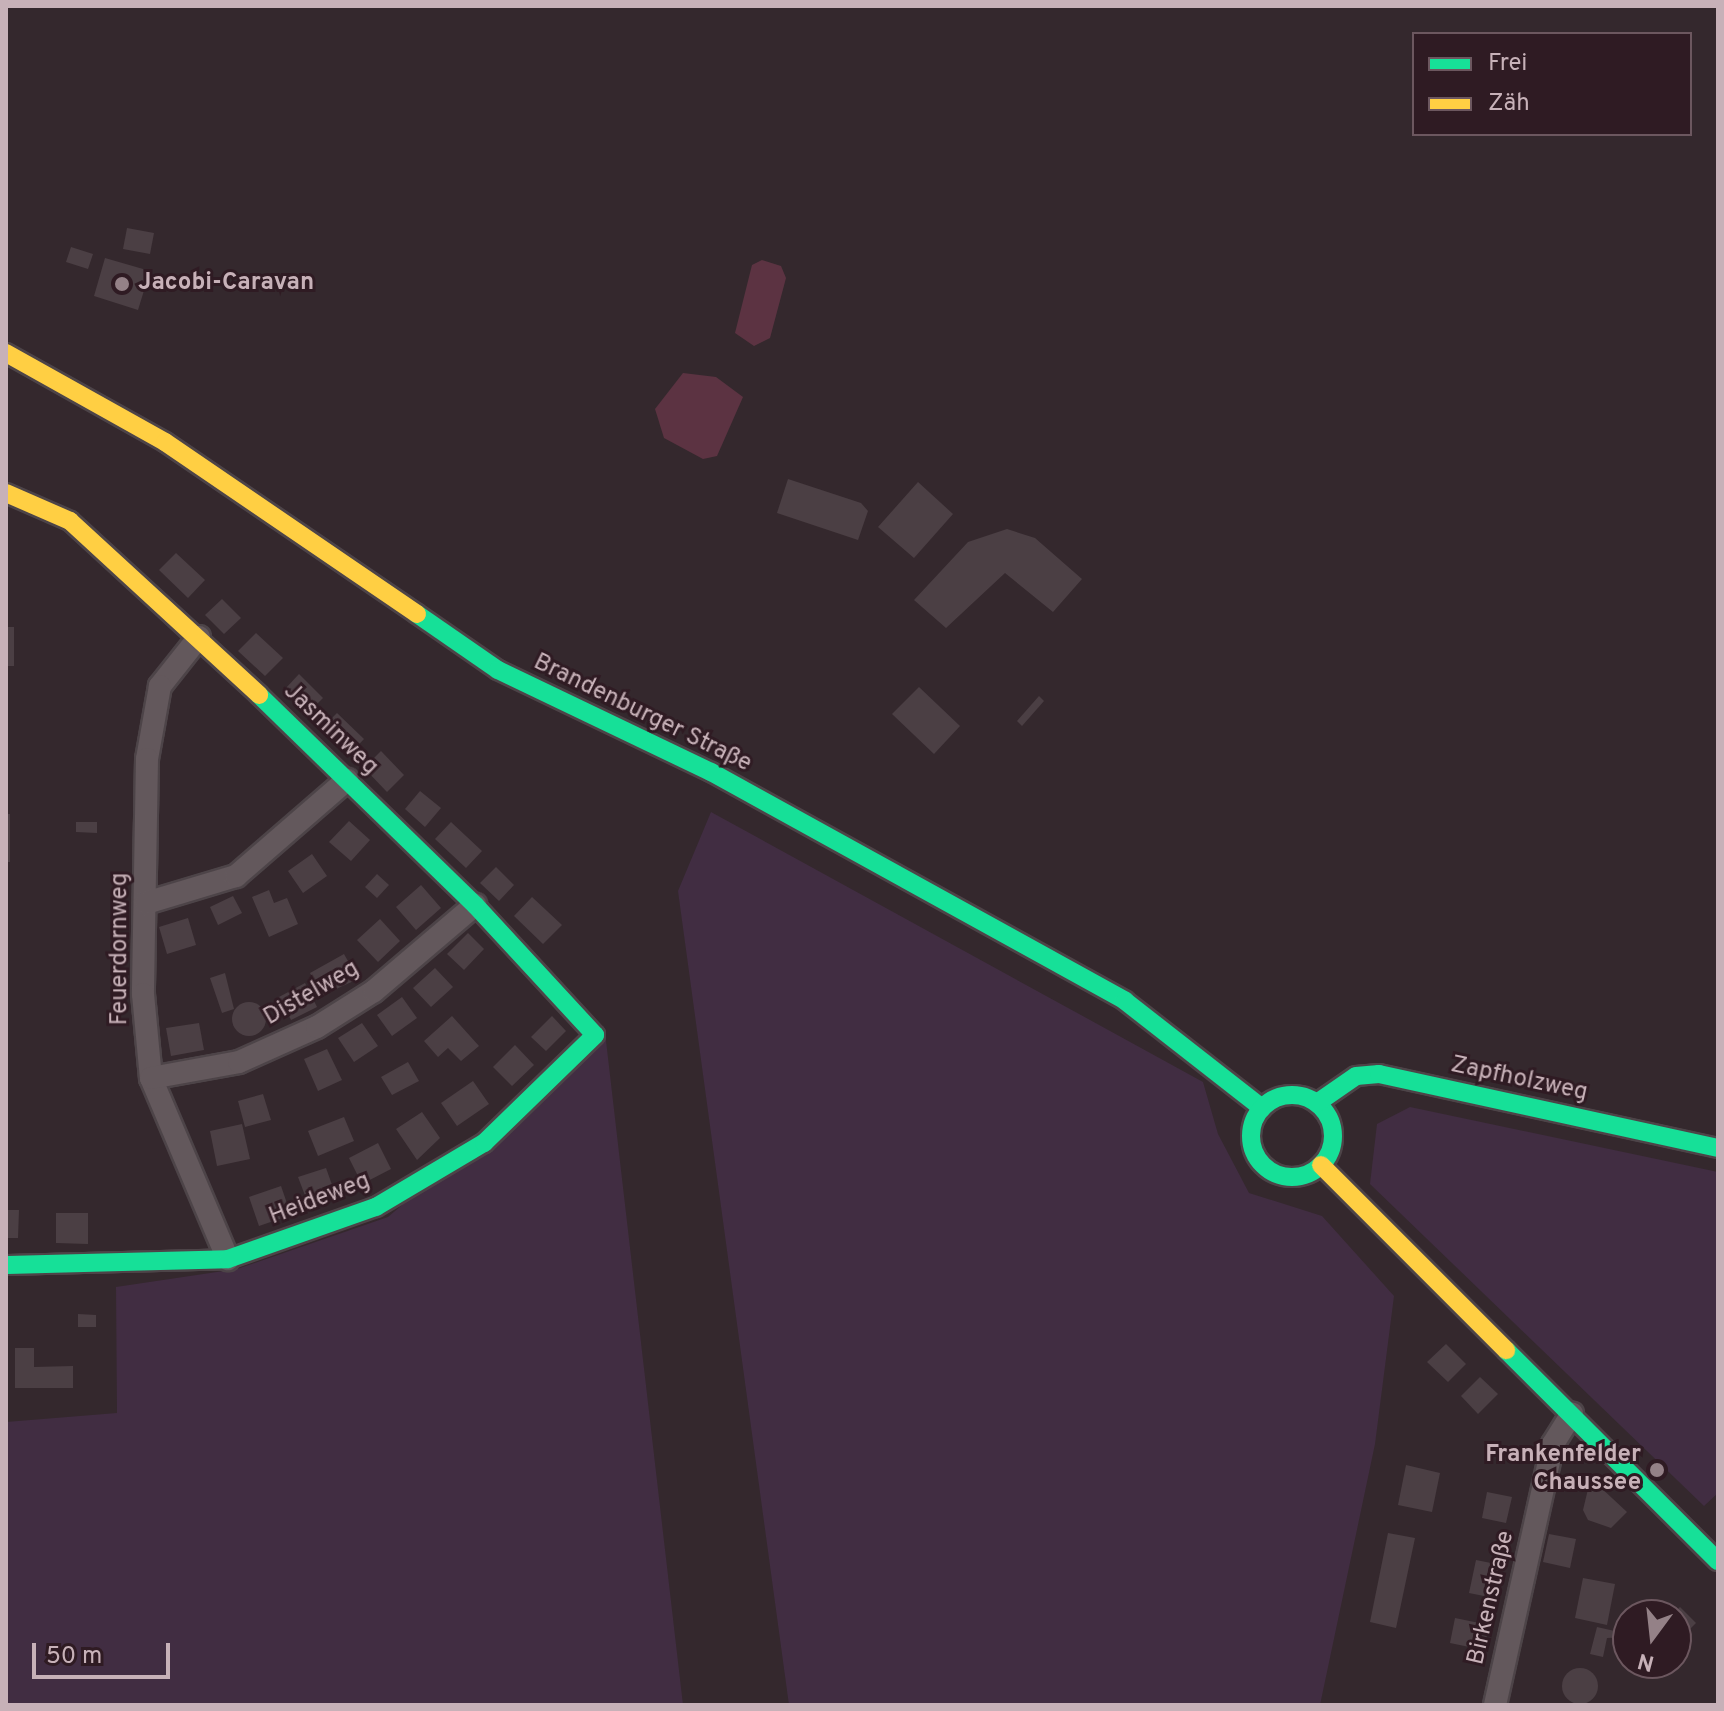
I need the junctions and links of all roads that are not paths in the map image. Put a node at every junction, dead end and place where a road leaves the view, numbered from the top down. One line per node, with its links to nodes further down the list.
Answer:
1 (6, 353): 10 (street, Brandenburger Straße)
2 (6, 493): 3 (street, Jasminweg)
3 (199, 637): 4 (street, Jasminweg); 5 (street, Feuerdornweg)
4 (347, 780): 5 (street); 6 (street, Jasminweg)
5 (146, 903): 8 (street, Feuerdornweg)
6 (475, 905): 7 (street, Jasminweg); 8 (street, Distelweg)
7 (595, 1035): 13 (street, Heideweg)
8 (151, 1078): 13 (street, Feuerdornweg)
9 (1317, 1103): 10 (street); 11 (street, Zapfholzweg); 12 (street)
10 (1262, 1108): 12 (street)
11 (1718, 1148)
12 (1321, 1165): 15 (street)
13 (228, 1259): 14 (street, Heideweg)
14 (6, 1265)
15 (1572, 1414): 16 (street); 17 (street, Birkenstraße)
16 (1718, 1561)
17 (1495, 1705)

